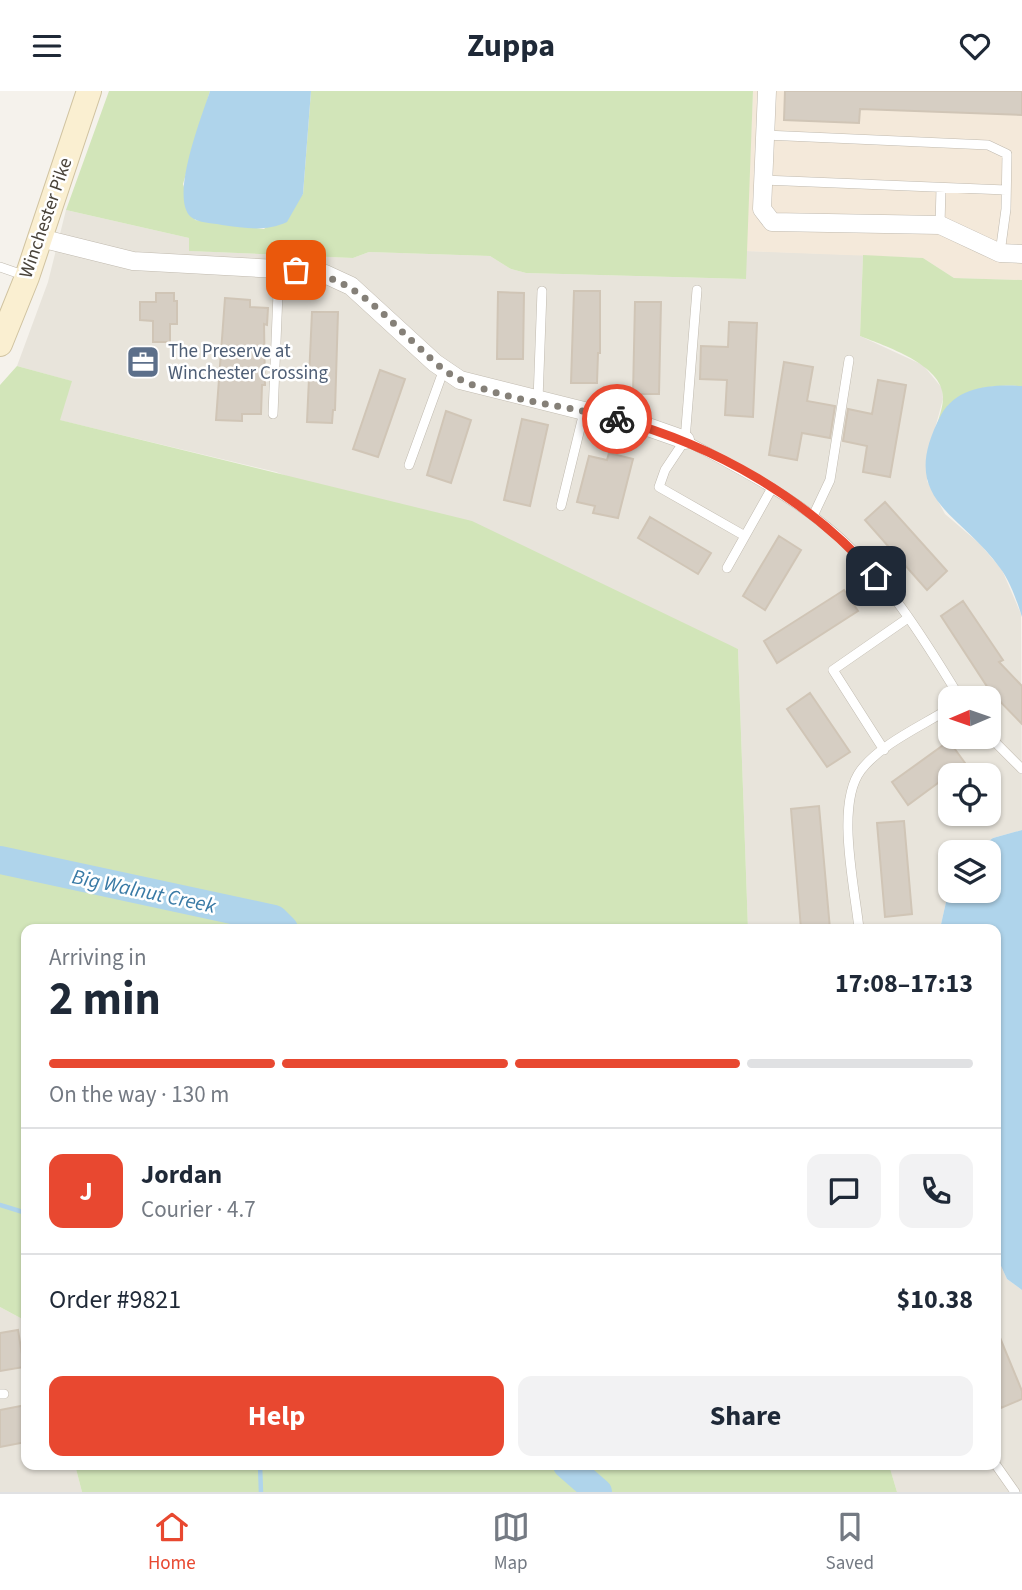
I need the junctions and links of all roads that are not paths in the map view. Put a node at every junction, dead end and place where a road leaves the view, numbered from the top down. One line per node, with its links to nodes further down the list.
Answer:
1 (89, 91): 8 (main road, Winchester Pike)
2 (767, 91): 3 (street)
3 (765, 135): 4 (street); 6 (lane)
4 (763, 180): 5 (lane); 7 (street)
5 (941, 188): 6 (lane); 7 (lane)
6 (1006, 190): 9 (lane)
7 (940, 225): 9 (street)
8 (40, 238): 12 (street); 13 (main road, Winchester Pike)
9 (1000, 253): 10 (street)
10 (1022, 254)
11 (0, 267): 13 (lane)
12 (279, 269): 18 (street); 21 (lane)
13 (27, 277): 16 (main road, Winchester Pike)
14 (697, 290): 22 (lane)
15 (542, 291): 19 (lane)
16 (0, 344)
17 (849, 360): 26 (lane)
18 (444, 369): 19 (street); 23 (lane)
19 (538, 402): 20 (street)
20 (584, 412): 22 (street); 25 (lane)
21 (273, 414)
22 (685, 440): 24 (lane); 27 (lane)
23 (409, 465)
24 (772, 488): 26 (lane); 27 (lane)
25 (561, 506)
26 (813, 516): 29 (lane)
27 (744, 536): 28 (lane)
28 (727, 568)
29 (908, 618): 30 (lane); 33 (lane)
30 (952, 686)
31 (938, 716): 33 (lane)
32 (1001, 748): 34 (lane)
33 (884, 750): 35 (lane)
34 (1022, 769)
35 (859, 924)
36 (1000, 1470): 37 (lane)
37 (1015, 1492)

